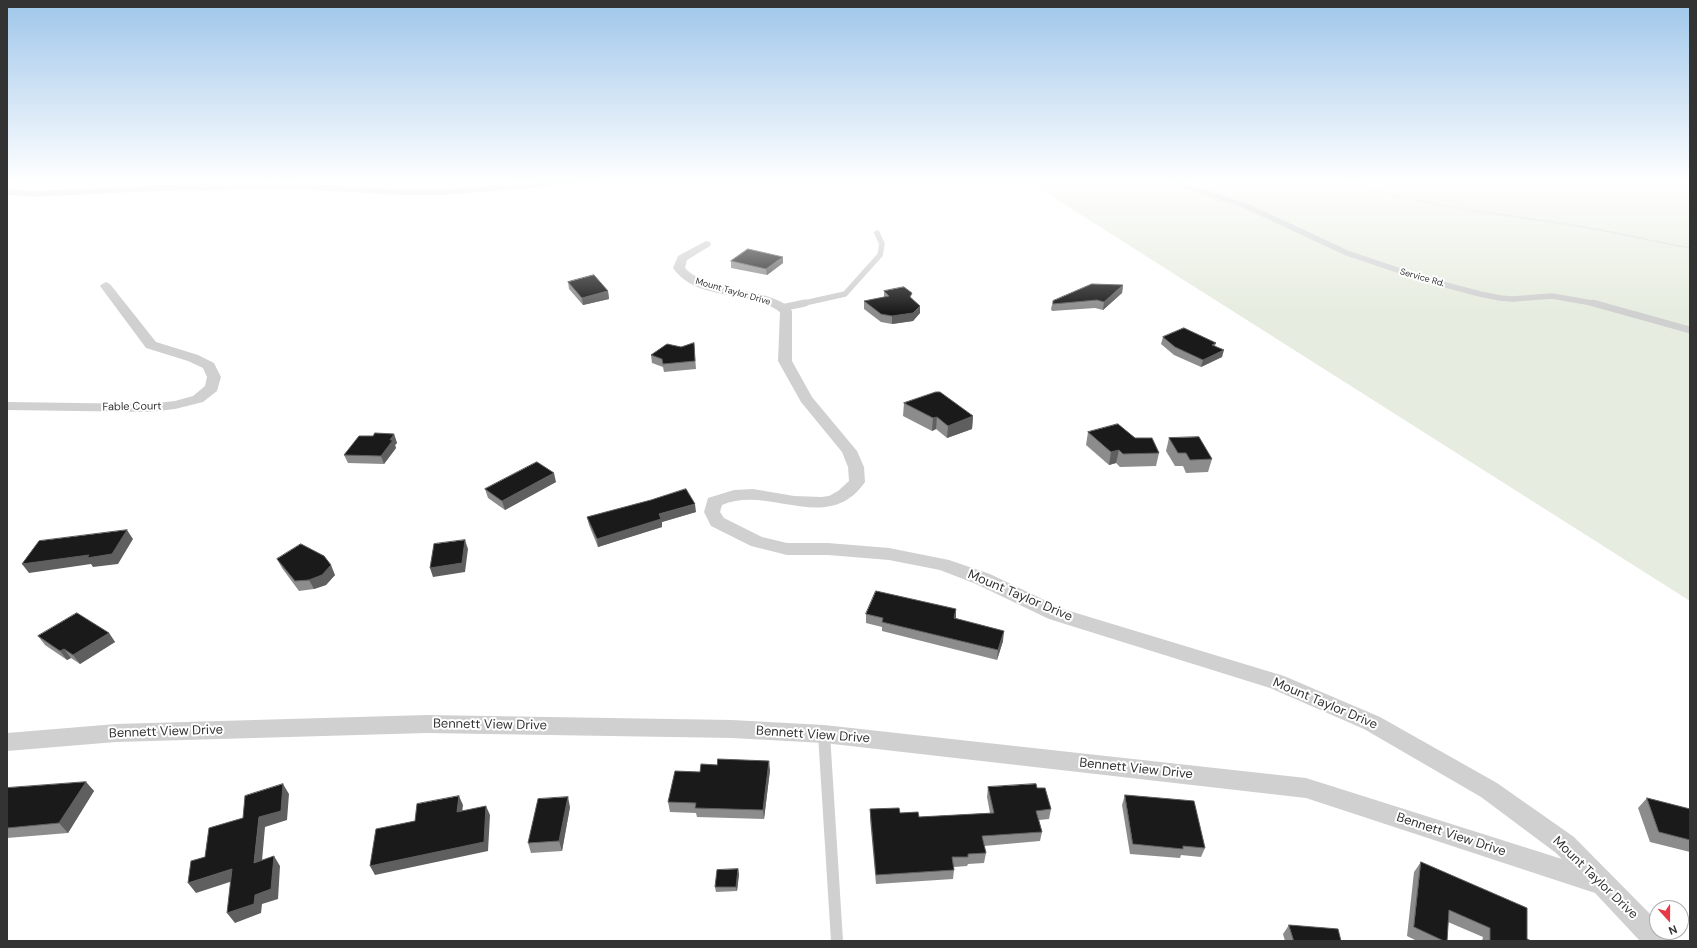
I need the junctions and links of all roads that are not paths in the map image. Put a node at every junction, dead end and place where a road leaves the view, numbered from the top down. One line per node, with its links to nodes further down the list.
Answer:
1 (1286, 224): 6 (lane, Service Rd.)
2 (877, 233): 5 (lane, Mount Taylor Drive)
3 (706, 244): 5 (street, Mount Taylor Drive)
4 (106, 286): 7 (street, Fable Court)
5 (781, 308): 10 (street, Mount Taylor Drive)
6 (1690, 330)
7 (7, 406)
8 (824, 734): 9 (street, Bennett View Drive); 10 (street, Bennett View Drive); 11 (lane)
9 (7, 742)
10 (1603, 884): 12 (street, Mount Taylor Drive)
11 (837, 941)
12 (1658, 941)

